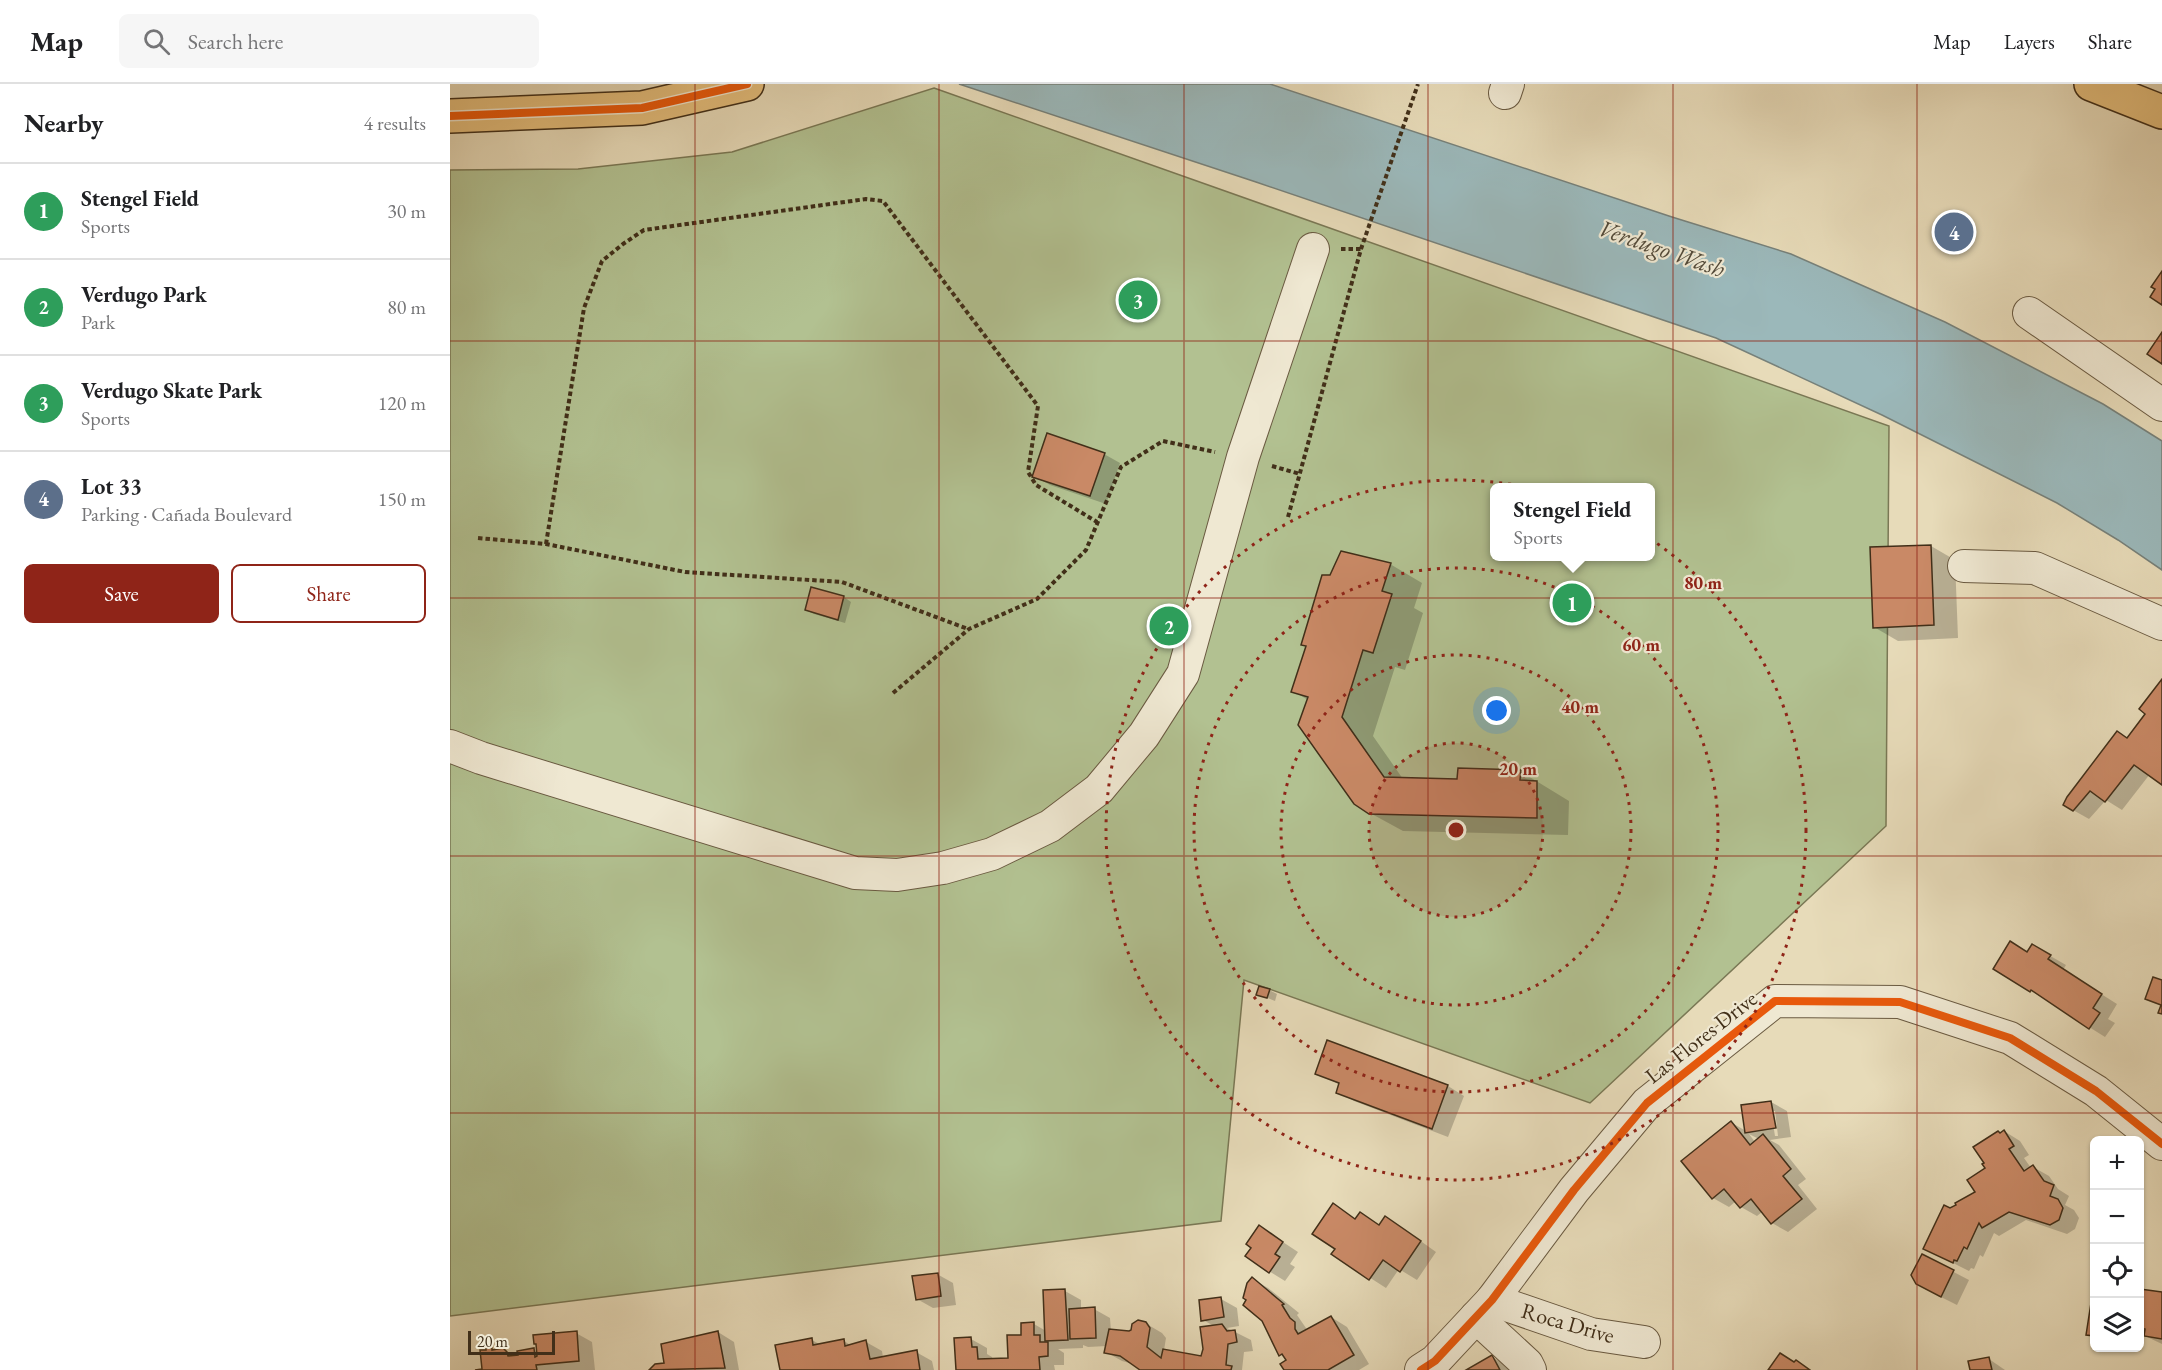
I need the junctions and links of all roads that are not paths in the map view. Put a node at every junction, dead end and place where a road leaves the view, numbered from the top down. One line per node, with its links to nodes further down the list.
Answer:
1 (747, 84): 4 (main road)
2 (2091, 84): 3 (main road)
3 (2162, 112)
4 (450, 116)
5 (1325, 249): 10 (street)
6 (2029, 313): 7 (street)
7 (2162, 405)
8 (1964, 566): 9 (street)
9 (2162, 624)
10 (450, 746)
11 (2162, 1144): 12 (street, Las Flores Drive)
12 (1484, 1308): 13 (street, Roca Drive); 14 (street, Las Flores Drive); 15 (street)
13 (1644, 1342)
14 (1421, 1370)
15 (1530, 1370)

